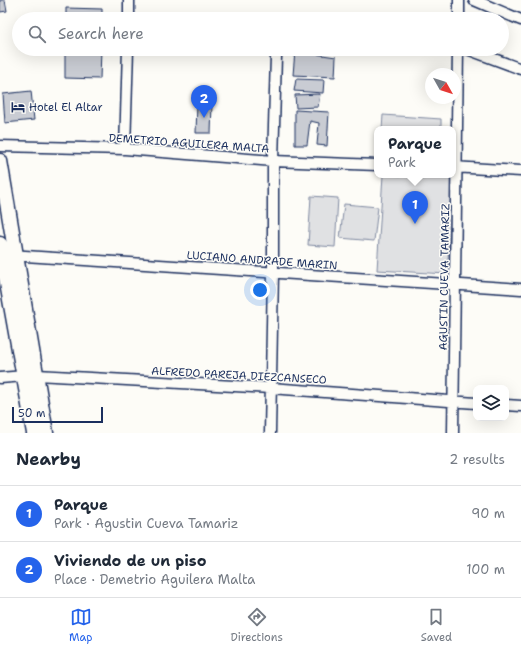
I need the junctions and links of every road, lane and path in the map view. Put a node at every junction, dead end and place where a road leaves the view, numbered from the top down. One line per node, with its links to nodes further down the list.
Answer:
1 (129, 0): 4 (street)
2 (459, 0): 5 (street)
3 (474, 0): 6 (street)
4 (129, 12)
5 (459, 12)
6 (502, 12)
7 (509, 15): 8 (street)
8 (521, 20)
9 (128, 56): 16 (street)
10 (276, 56): 18 (street)
11 (458, 56): 14 (street, AGUSTIN CUEVA TAMARIZ)
12 (486, 56): 13 (street)
13 (521, 69)
14 (456, 128)
15 (0, 146): 16 (street, DEMETRIO AGUILERA MALTA)
16 (125, 150): 18 (street, DEMETRIO AGUILERA MALTA)
17 (0, 161): 23 (street)
18 (273, 161): 19 (street, DEMETRIO AGUILERA MALTA); 24 (street)
19 (374, 165)
20 (456, 167): 21 (street)
21 (521, 171)
22 (455, 178): 25 (street, AGUSTIN CUEVA TAMARIZ)
23 (6, 251): 24 (street, LUCIANO ANDRADE MARIN); 27 (street)
24 (273, 273): 25 (street, LUCIANO ANDRADE MARIN); 29 (street)
25 (456, 285): 26 (street, LUCIANO ANDRADE MARIN); 30 (street, AGUSTIN CUEVA TAMARIZ)
26 (521, 289)
27 (31, 376): 28 (street, ALFREDO PAREJA DIEZCANSECO); 29 (street, ALFREDO PAREJA DIEZCANSECO); 34 (street); 35 (street)
28 (0, 378)
29 (270, 388): 30 (street, ALFREDO PAREJA DIEZCANSECO); 36 (street)
30 (454, 401): 31 (street, ALFREDO PAREJA DIEZCANSECO); 37 (street, AGUSTIN CUEVA TAMARIZ)
31 (473, 403)
32 (509, 405): 33 (street)
33 (521, 406)
34 (34, 433)
35 (46, 433)
36 (270, 433)
37 (453, 433)

